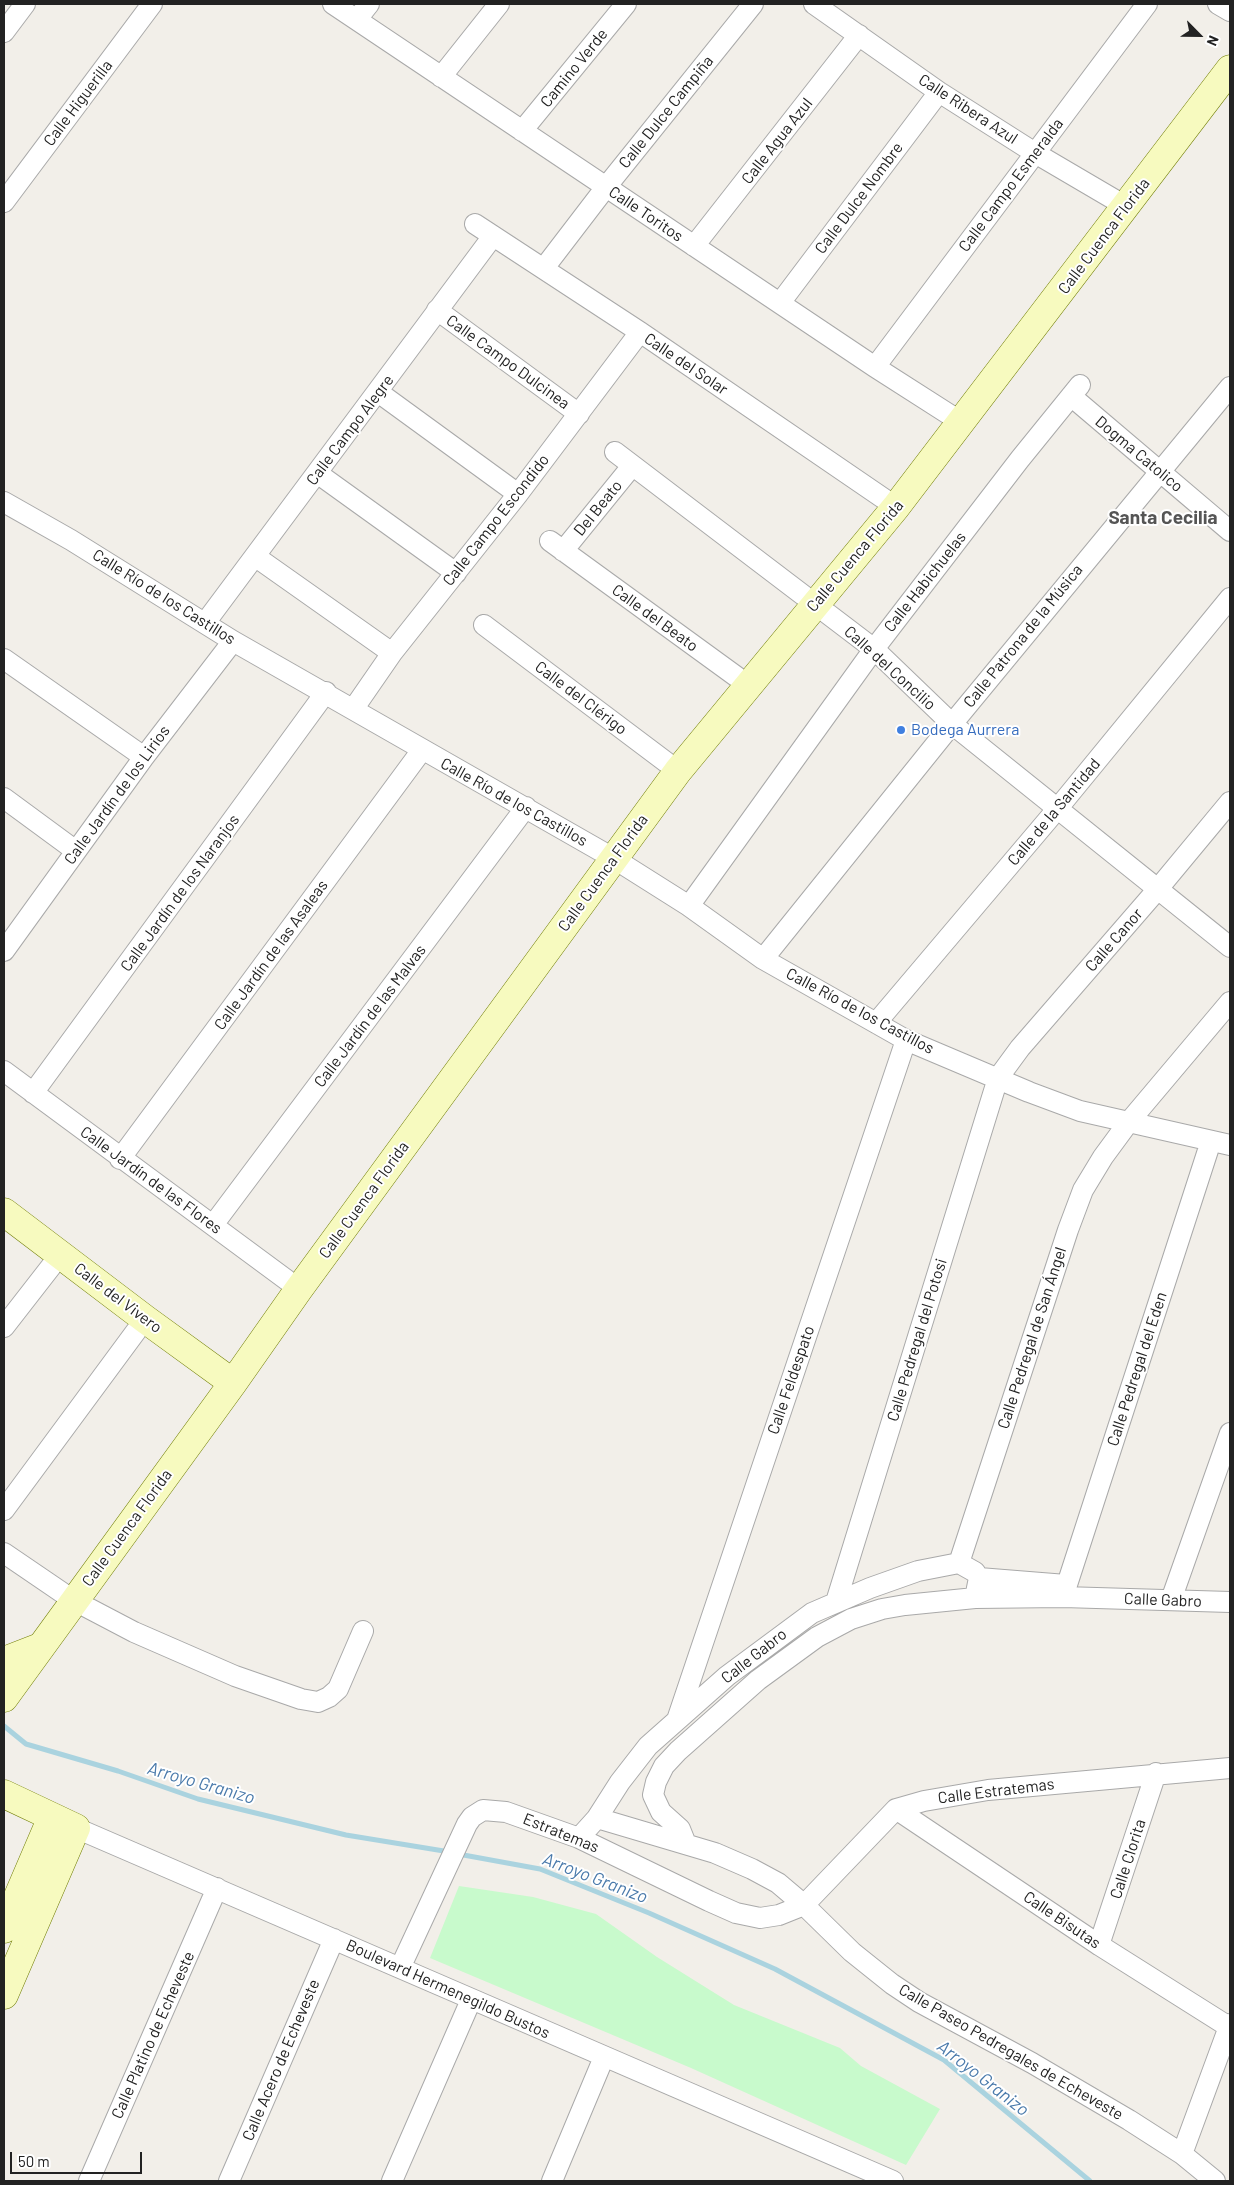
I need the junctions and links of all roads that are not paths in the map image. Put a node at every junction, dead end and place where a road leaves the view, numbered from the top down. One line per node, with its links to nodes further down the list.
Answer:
1 (25, 4): 12 (street)
2 (152, 4): 20 (street, Calle Higuerilla)
3 (333, 4): 10 (street, Calle Toritos)
4 (499, 4): 15 (street)
5 (626, 4): 17 (street, Camino Verde)
6 (753, 4): 19 (street, Calle Dulce Campiña)
7 (814, 4): 13 (street, Calle Ribera Azul)
8 (1147, 4): 18 (street, Calle Campo Esmeralda)
9 (1218, 4): 11 (street)
10 (363, 11): 15 (street, Calle Toritos)
11 (1230, 11)
12 (4, 32)
13 (859, 35): 16 (street, Calle Ribera Azul); 24 (street, Calle Agua Azul)
14 (1230, 69): 21 (street, Calle Cuenca Florida)
15 (441, 77): 17 (street, Calle Toritos)
16 (939, 92): 18 (street, Calle Ribera Azul); 26 (street, Calle Dulce Nombre)
17 (522, 132): 19 (street, Calle Toritos)
18 (1035, 153): 21 (street, Calle Ribera Azul); 29 (street, Calle Campo Esmeralda)
19 (606, 187): 24 (street, Calle Toritos); 25 (street, Calle Dulce Campiña)
20 (4, 202)
21 (1127, 207): 34 (street, Calle Cuenca Florida)
22 (475, 224): 23 (street, Calle del Solar)
23 (492, 236): 25 (street, Calle del Solar); 27 (street, Calle Campo Alegre)
24 (694, 246): 26 (street, Calle Toritos)
25 (544, 268): 28 (street, Calle del Solar)
26 (780, 303): 29 (street, Calle Toritos)
27 (437, 310): 32 (street, Calle Campo Alegre); 33 (street, Calle Campo Dulcinea)
28 (640, 332): 33 (street, Calle Campo Escondido); 41 (street, Calle del Solar)
29 (874, 367): 34 (street, Calle Toritos)
30 (1230, 387): 37 (street, Calle Patrona de la Música)
31 (1076, 391): 37 (street, Dogma Catolico); 51 (street, Calle Habichuelas)
32 (378, 392): 38 (street, Calle Campo Alegre); 39 (street)
33 (579, 414): 39 (street, Calle Campo Escondido)
34 (961, 422): 41 (street, Calle Cuenca Florida)
35 (615, 452): 36 (street, Calle del Concilio)
36 (632, 466): 43 (street, Del Beato); 47 (street, Calle del Concilio)
37 (1159, 471): 42 (street, Dogma Catolico); 57 (street, Calle Patrona de la Música)
38 (317, 473): 44 (street, Calle Campo Alegre); 45 (street)
39 (518, 494): 45 (street, Calle Campo Escondido)
40 (4, 502): 48 (street, Calle Río de los Castillos)
41 (896, 508): 47 (street, Calle Cuenca Florida)
42 (1230, 531)
43 (556, 546): 54 (street, Calle del Beato)
44 (256, 557): 48 (street, Calle Campo Alegre); 52 (street)
45 (456, 573): 52 (street, Calle Campo Escondido)
46 (1230, 598): 64 (street, Calle de la Santidad)
47 (815, 603): 51 (street, Calle del Concilio); 54 (street, Calle Cuenca Florida)
48 (205, 623): 50 (street, Calle Río de los Castillos)
49 (484, 625): 60 (street, Calle del Clérigo)
50 (233, 640): 55 (street, Calle Río de los Castillos); 59 (street, Calle Jardín de los Lirios)
51 (874, 649): 57 (street, Calle del Concilio); 68 (street, Calle Habichuelas)
52 (392, 653): 56 (street, Calle Campo Escondido)
53 (4, 659): 59 (street)
54 (748, 685): 60 (street, Calle Cuenca Florida)
55 (326, 692): 56 (street, Calle Río de los Castillos); 77 (street, Calle Jardín de los Naranjos)
56 (354, 708): 58 (street, Calle Río de los Castillos)
57 (952, 724): 64 (street, Calle del Concilio); 71 (street, Calle Patrona de la Música)
58 (422, 750): 63 (street, Calle Río de los Castillos); 80 (street, Calle Jardín de las Asaleas)
59 (144, 758): 65 (street, Calle Jardín de los Lirios)
60 (678, 771): 66 (street, Calle Cuenca Florida)
61 (4, 798): 65 (street)
62 (1230, 802): 67 (street, Calle Canor)
63 (526, 807): 66 (street, Calle Río de los Castillos); 82 (street, Calle Jardín de las Malvas)
64 (1058, 808): 67 (street, Calle del Concilio); 73 (street, Calle de la Santidad)
65 (76, 851): 69 (street, Calle Jardín de los Lirios)
66 (613, 858): 68 (street, Calle Río de los Castillos); 84 (street, Calle Cuenca Florida)
67 (1157, 890): 70 (street, Calle del Concilio); 76 (street, Calle Canor)
68 (689, 906): 71 (street, Calle Río de los Castillos)
69 (6, 943)
70 (1230, 947)
71 (763, 959): 73 (street, Calle Río de los Castillos)
72 (1230, 1002): 78 (street, Calle Pedregal de San Ángel)
73 (876, 1024): 74 (street, Calle Río de los Castillos)
74 (906, 1040): 76 (street, Calle Río de los Castillos); 104 (street, Calle Feldespato)
75 (4, 1071): 77 (street, Calle Jardín de las Flores)
76 (998, 1078): 78 (street, Calle Río de los Castillos); 98 (street, Calle Pedregal del Potosi)
77 (34, 1093): 80 (street, Calle Jardín de las Flores)
78 (1128, 1123): 79 (street, Calle Río de los Castillos); 92 (street, Calle Pedregal de San Ángel)
79 (1221, 1143): 94 (street, Calle Pedregal del Eden)
80 (120, 1159): 82 (street, Calle Jardín de las Flores)
81 (4, 1212): 83 (street, Calle del Vivero)
82 (213, 1225): 84 (street, Calle Jardín de las Flores)
83 (60, 1255): 85 (street, Calle del Vivero); 86 (street)
84 (299, 1289): 87 (street, Calle Cuenca Florida)
85 (145, 1319): 87 (street, Calle del Vivero); 90 (street)
86 (4, 1327)
87 (233, 1383): 96 (street, Calle Cuenca Florida)
88 (1230, 1433): 89 (street)
89 (1222, 1482): 97 (street)
90 (4, 1510)
91 (4, 1553): 96 (street)
92 (959, 1564): 93 (street); 98 (street, Calle Gabro)
93 (979, 1578): 94 (street, Calle Gabro); 95 (street)
94 (1065, 1591): 95 (street, Calle Gabro); 97 (street, Calle Gabro)
95 (975, 1598): 112 (street, Calle Gabro)
96 (74, 1600): 100 (street); 101 (street, Calle Cuenca Florida)
97 (1171, 1600): 99 (street, Calle Gabro)
98 (836, 1602): 104 (street, Calle Gabro)
99 (1230, 1602)
100 (363, 1631)
101 (40, 1647): 102 (street); 103 (street, Calle Cuenca Florida)
102 (4, 1661)
103 (6, 1691)
104 (677, 1720): 109 (street, Calle Gabro)
105 (1230, 1768): 106 (street, Calle Estratemas)
106 (1156, 1773): 108 (street, Calle Estratemas); 117 (street, Calle Clorita)
107 (4, 1794): 110 (street, Boulevard Hermenegildo Bustos)
108 (896, 1809): 114 (street); 117 (street, Calle Bisutas)
109 (597, 1818): 111 (street, Calle Gabro); 112 (street, Calle Paseo Pedregales de Echeveste)
110 (64, 1823): 113 (street, Boulevard Hermenegildo Bustos); 115 (street); 119 (street)
111 (579, 1838): 114 (street, Estratemas); 118 (street, Estratemas)
112 (686, 1844): 114 (street, Calle Paseo Pedregales de Echeveste)
113 (217, 1888): 116 (street, Boulevard Hermenegildo Bustos); 124 (street, Calle Platino de Echeveste)
114 (804, 1905): 123 (street, Calle Paseo Pedregales de Echeveste)
115 (4, 1929)
116 (334, 1939): 118 (street, Boulevard Hermenegildo Bustos); 125 (street, Calle Acero de Echeveste)
117 (1099, 1945): 121 (street, Calle Bisutas)
118 (400, 1968): 120 (street, Boulevard Hermenegildo Bustos)
119 (4, 1996)
120 (471, 2000): 122 (street, Boulevard Hermenegildo Bustos); 126 (street)
121 (1230, 2025): 123 (street)
122 (604, 2057): 127 (street); 128 (street, Boulevard Hermenegildo Bustos)
123 (1182, 2154): 129 (street, Calle Paseo Pedregales de Echeveste)
124 (89, 2181)
125 (229, 2181)
126 (392, 2181)
127 (552, 2181)
128 (893, 2181)
129 (1215, 2181)

